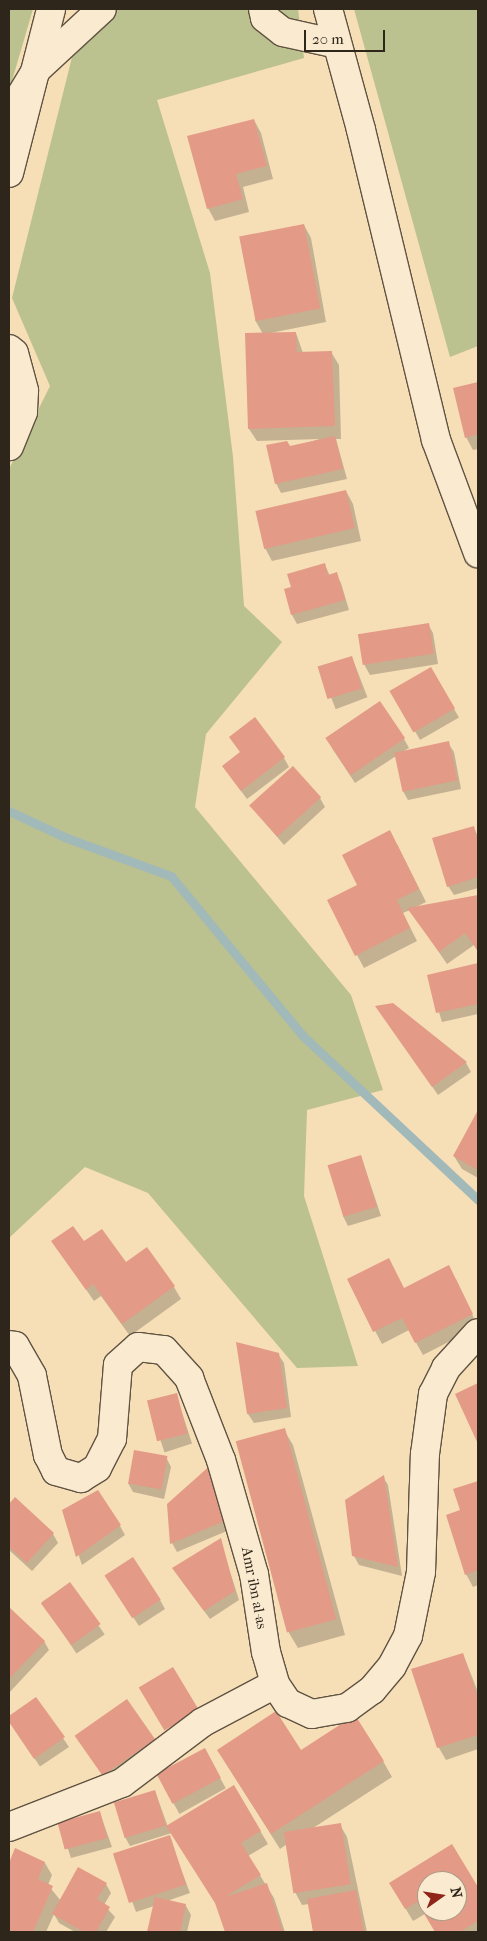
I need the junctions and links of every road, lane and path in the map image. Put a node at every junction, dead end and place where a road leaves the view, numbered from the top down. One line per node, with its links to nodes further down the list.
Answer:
1 (51, 9): 6 (street)
2 (102, 9): 6 (street)
3 (263, 9): 5 (street)
4 (328, 9): 5 (street)
5 (337, 44): 11 (street)
6 (37, 69): 7 (street); 8 (street)
7 (9, 115)
8 (9, 173)
9 (9, 349): 10 (street)
10 (9, 446)
11 (478, 553)
12 (478, 1333): 14 (street, Amr ibn al-as)
13 (9, 1345): 14 (street, Amr ibn al-as)
14 (275, 1684): 15 (street)
15 (9, 1826)

